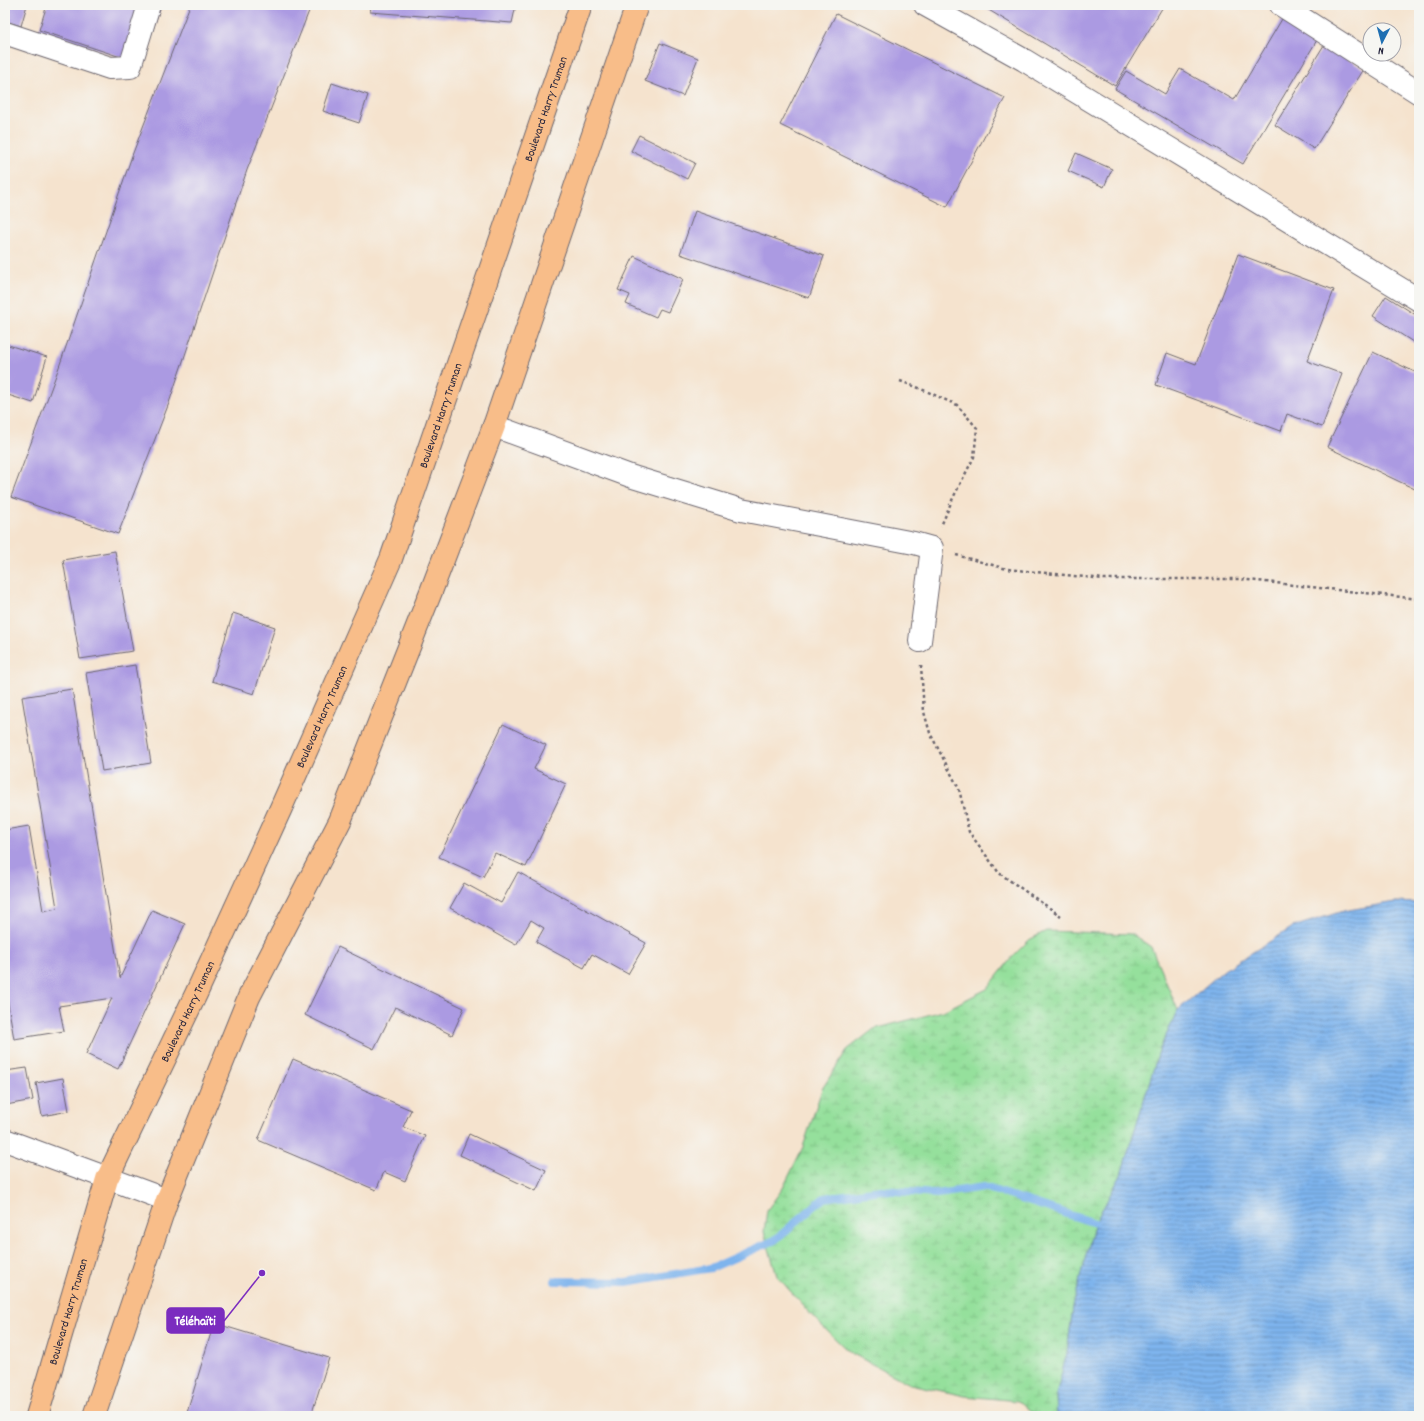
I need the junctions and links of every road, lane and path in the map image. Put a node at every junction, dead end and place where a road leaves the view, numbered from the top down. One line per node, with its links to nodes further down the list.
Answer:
1 (149, 5): 6 (street)
2 (580, 5): 16 (main road, Boulevard Harry Truman)
3 (637, 5): 10 (main road)
4 (925, 5): 8 (street)
5 (1280, 5): 7 (street)
6 (5, 33)
7 (1419, 92)
8 (1419, 300)
9 (900, 381): 11 (path)
10 (494, 426): 11 (street); 17 (main road)
11 (932, 548): 12 (path); 13 (street)
12 (1419, 599)
13 (920, 641): 14 (path)
14 (1061, 916)
15 (5, 1140): 16 (street)
16 (107, 1179): 17 (street); 18 (main road, Boulevard Harry Truman)
17 (167, 1200): 19 (main road)
18 (37, 1416)
19 (94, 1416)

